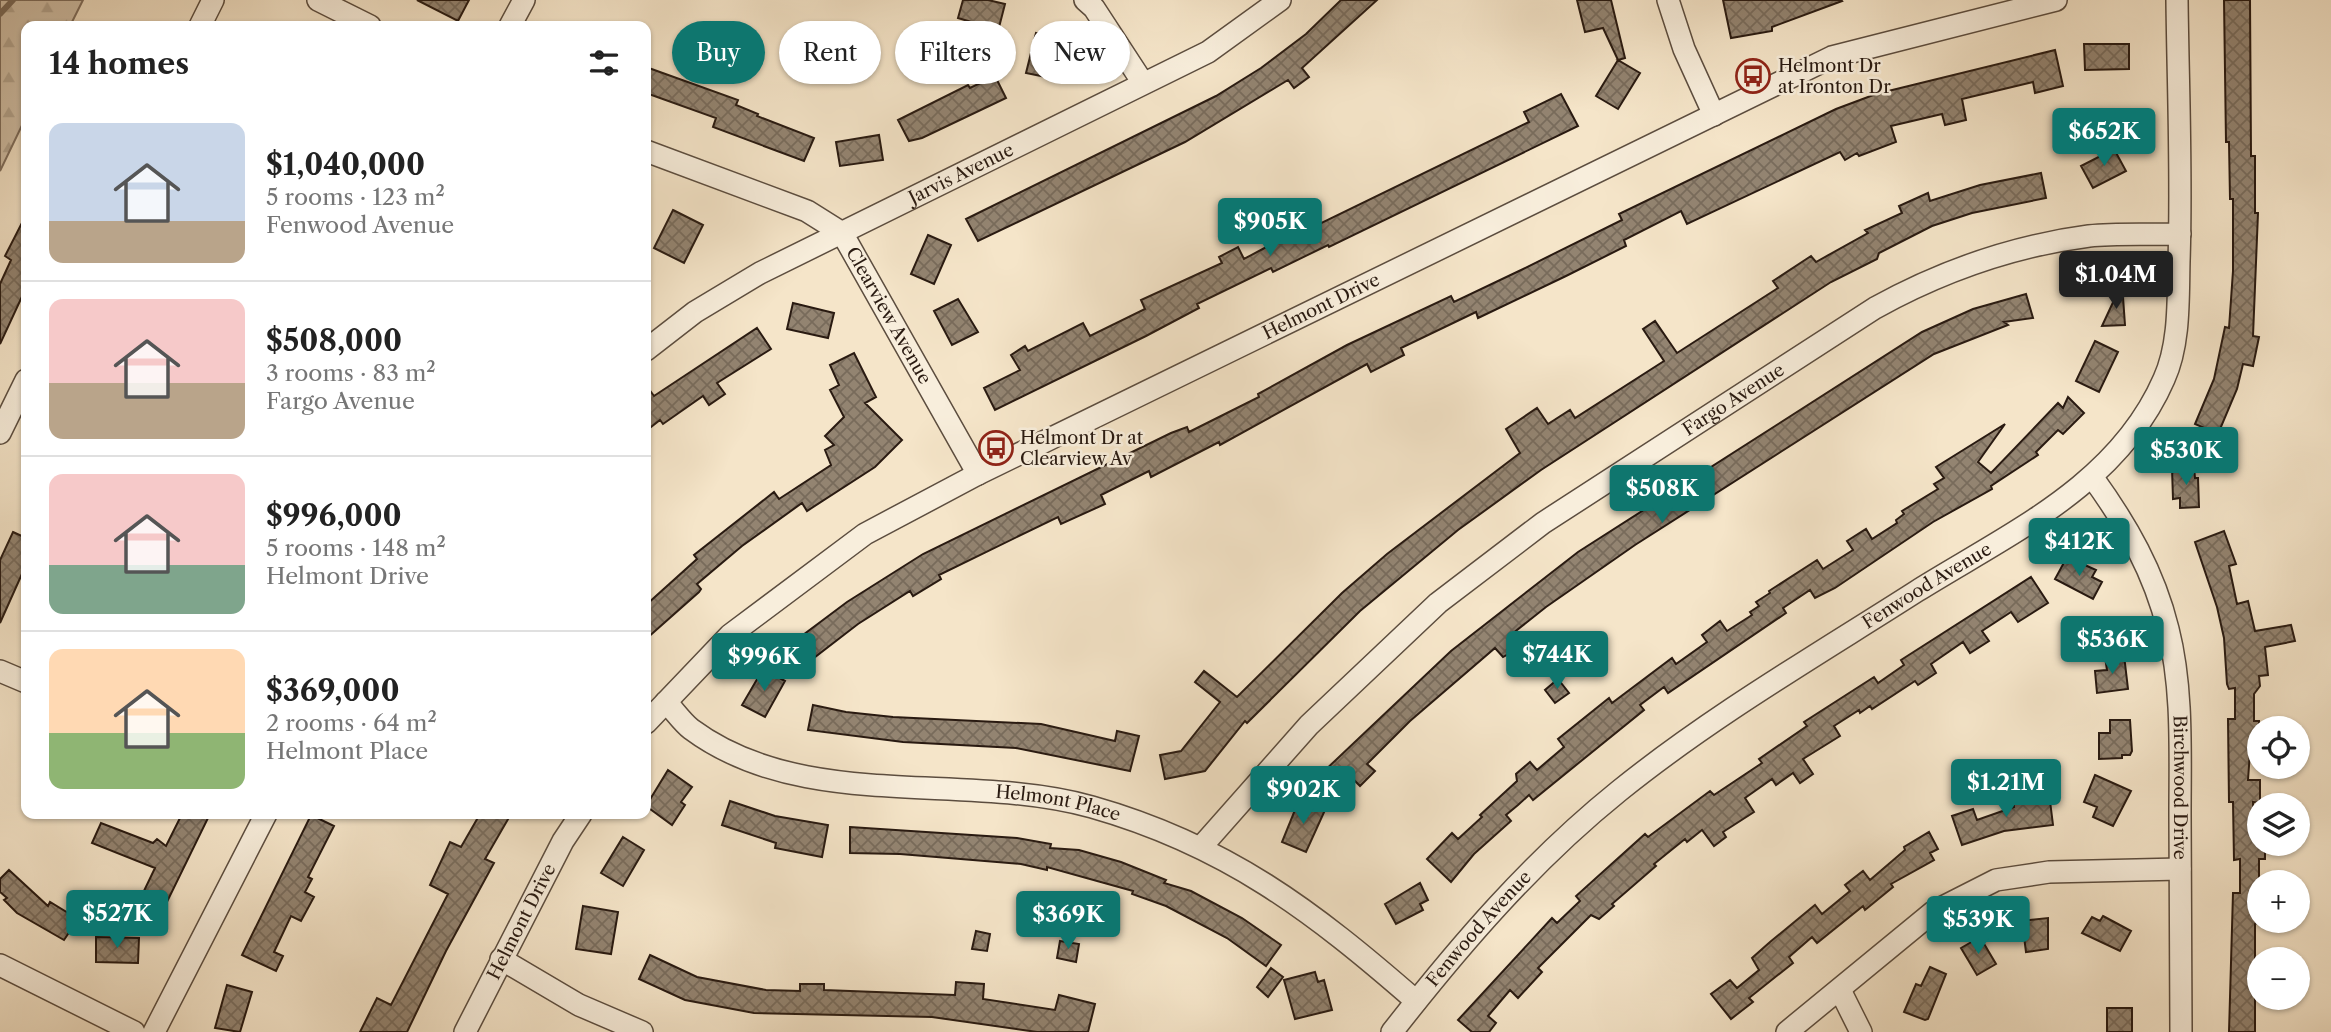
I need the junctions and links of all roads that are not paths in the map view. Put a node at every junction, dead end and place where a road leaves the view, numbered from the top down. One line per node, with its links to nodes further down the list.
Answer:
1 (213, 0): 9 (street)
2 (318, 0): 10 (street)
3 (524, 0): 11 (street)
4 (1085, 0): 12 (street)
5 (1280, 0): 12 (street, Jarvis Avenue)
6 (1668, 0): 13 (street)
7 (2056, 0): 13 (street, Helmont Drive)
8 (2177, 0): 16 (street, Fenwood Avenue)
9 (202, 21)
10 (360, 21)
11 (513, 21)
12 (1143, 83): 15 (street, Jarvis Avenue)
13 (1714, 115): 20 (street, Helmont Drive)
14 (651, 153): 15 (street, Clearview Avenue)
15 (842, 233): 17 (street, Jarvis Avenue); 20 (street, Clearview Avenue)
16 (2180, 234): 21 (street, Fenwood Avenue); 28 (street, Fargo Avenue)
17 (651, 346)
18 (18, 418): 19 (street)
19 (0, 433)
20 (978, 474): 24 (street, Helmont Drive)
21 (2093, 478): 29 (street, Birchwood Drive); 33 (street, Fenwood Avenue)
22 (0, 671): 23 (street)
23 (21, 680)
24 (666, 702): 25 (street, Helmont Drive); 28 (street, Helmont Place)
25 (651, 718)
26 (263, 819): 35 (street)
27 (578, 819): 30 (street, Helmont Drive)
28 (1202, 846): 33 (street, Helmont Place)
29 (2180, 869): 32 (street); 41 (street, Birchwood Drive)
30 (501, 960): 36 (street, Helmont Drive); 37 (street)
31 (0, 965): 34 (street)
32 (1840, 990): 39 (street); 40 (street)
33 (1416, 1001): 38 (street, Fenwood Avenue)
34 (134, 1032)
35 (154, 1032)
36 (465, 1032)
37 (642, 1032)
38 (1392, 1032)
39 (1787, 1032)
40 (1861, 1032)
41 (2181, 1032)

